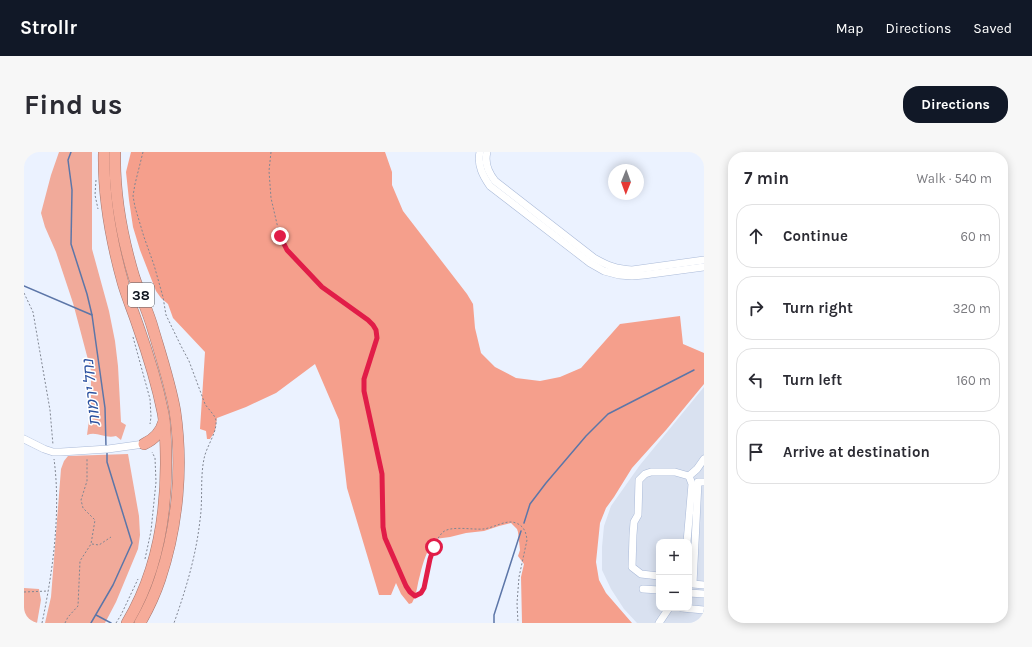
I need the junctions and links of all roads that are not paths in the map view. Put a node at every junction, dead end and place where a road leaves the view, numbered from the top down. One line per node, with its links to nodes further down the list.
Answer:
1 (104, 152): 7 (highway, 38)
2 (115, 152): 25 (highway, 38)
3 (480, 152): 6 (street)
4 (487, 152): 5 (street)
5 (704, 260)
6 (704, 267)
7 (164, 421): 9 (highway); 11 (highway, 38)
8 (24, 439): 9 (street)
9 (148, 448): 11 (highway)
10 (704, 459): 12 (street)
11 (166, 462): 24 (highway, 38)
12 (688, 476): 14 (street); 15 (street)
13 (704, 482): 16 (street)
14 (687, 539)
15 (656, 576)
16 (704, 585)
17 (643, 589): 18 (street)
18 (656, 590)
19 (692, 593): 20 (street)
20 (704, 594)
21 (692, 609): 22 (street)
22 (704, 610)
23 (667, 611): 26 (street)
24 (127, 623)
25 (140, 623)
26 (659, 623)

